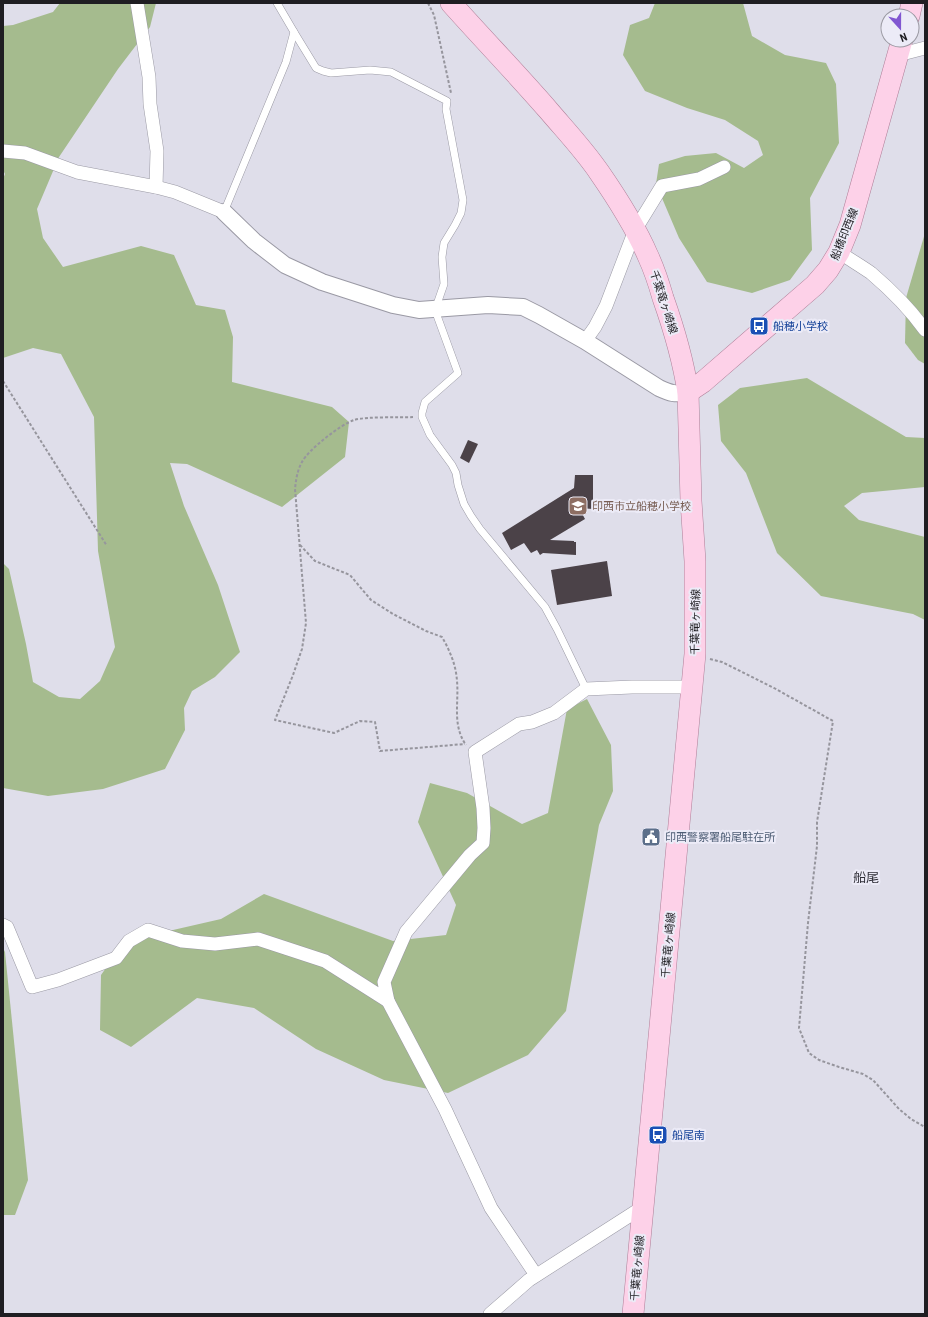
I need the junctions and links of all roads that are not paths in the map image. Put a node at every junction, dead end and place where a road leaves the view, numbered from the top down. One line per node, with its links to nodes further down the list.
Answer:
1 (137, 3): 8 (street)
2 (277, 3): 4 (lane)
3 (451, 3): 10 (main road, 千葉竜ヶ崎線)
4 (294, 32): 9 (lane); 12 (lane)
5 (900, 48): 11 (main road, 船橋印西線)
6 (3, 151): 8 (street)
7 (724, 167): 10 (street)
8 (156, 187): 9 (street)
9 (224, 212): 12 (street)
10 (635, 230): 14 (street); 15 (main road, 千葉竜ヶ崎線)
11 (839, 252): 13 (street); 15 (main road, 船橋印西線)
12 (435, 310): 14 (street); 17 (lane)
13 (925, 330)
14 (585, 341): 15 (street)
15 (688, 392): 16 (main road, 千葉竜ヶ崎線)
16 (692, 687): 17 (street); 20 (main road, 千葉竜ヶ崎線)
17 (586, 689): 19 (street)
18 (3, 924): 19 (street)
19 (388, 1001): 21 (street)
20 (643, 1207): 21 (street); 23 (main road, 千葉竜ヶ崎線)
21 (536, 1275): 22 (street)
22 (490, 1314)
23 (633, 1314)

